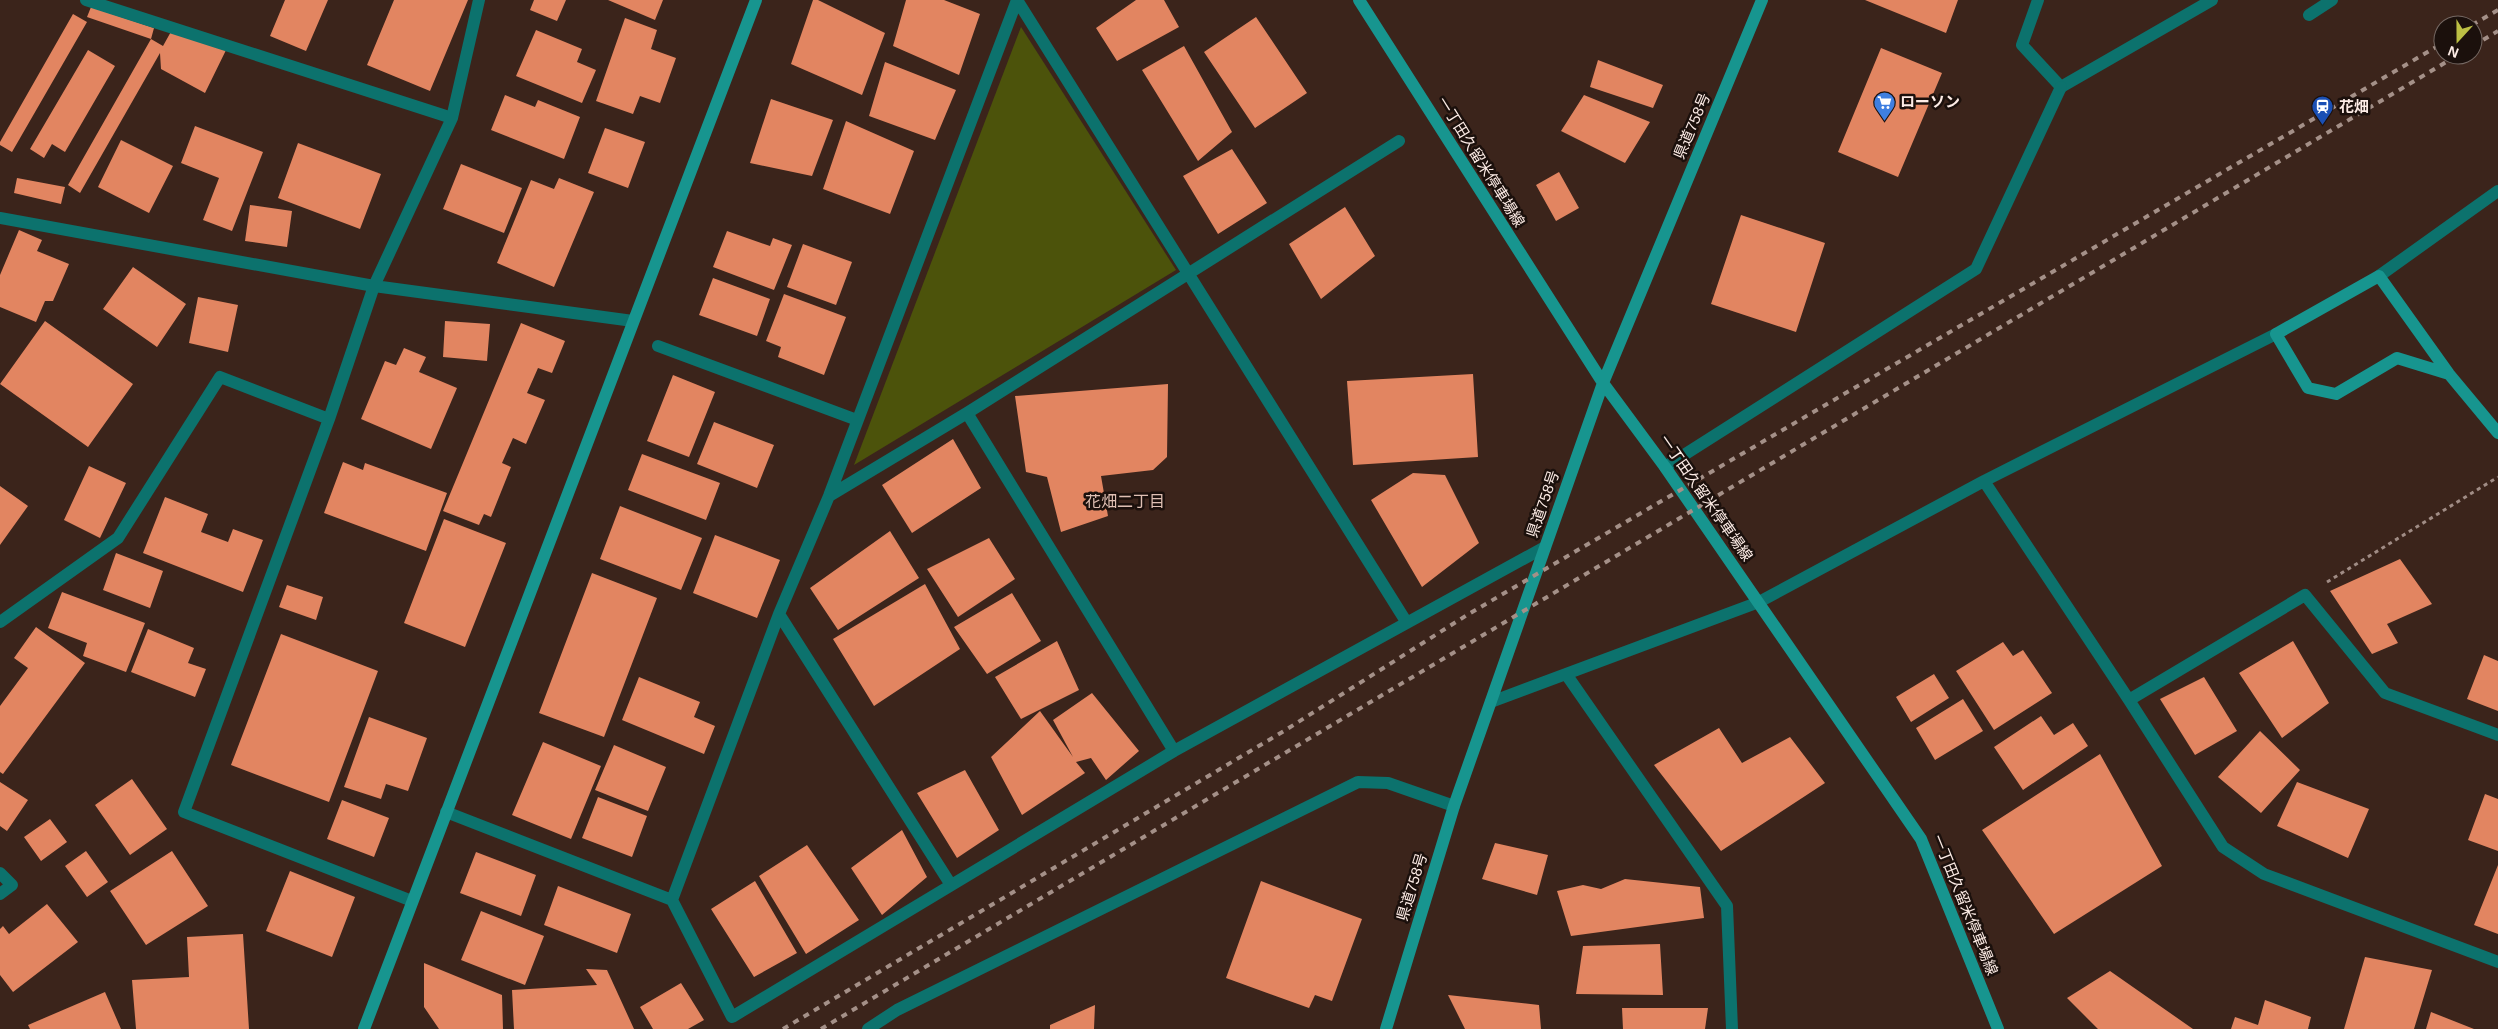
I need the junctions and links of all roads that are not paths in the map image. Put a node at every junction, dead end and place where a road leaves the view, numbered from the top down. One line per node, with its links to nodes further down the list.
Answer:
1 (86, 0): 12 (street)
2 (479, 0): 12 (street)
3 (756, 0): 19 (main road)
4 (1017, 0): 16 (street); 26 (street)
5 (1359, 0): 23 (main road, 一丁田久留米停車場線)
6 (1762, 0): 23 (main road, 県道758号)
7 (2038, 0): 11 (street)
8 (2212, 0): 11 (street)
9 (2332, 0): 10 (street)
10 (2309, 15)
11 (2061, 87): 28 (street)
12 (452, 118): 18 (street)
13 (1399, 141): 16 (street)
14 (2498, 191): 17 (street)
15 (0, 218): 18 (street)
16 (1188, 271): 24 (street); 35 (street)
17 (2379, 276): 20 (main road); 22 (main road)
18 (374, 286): 19 (street); 25 (street)
19 (633, 321): 42 (main road)
20 (2276, 334): 22 (main road); 29 (street)
21 (658, 346): 26 (street)
22 (2449, 374): 27 (main road)
23 (1603, 383): 28 (main road, 一丁田久留米停車場線); 31 (main road, 県道758号)
24 (967, 412): 30 (street); 40 (street)
25 (329, 419): 34 (street); 46 (street)
26 (857, 420): 30 (street)
27 (2498, 434)
28 (1665, 467): 32 (main road, 一丁田久留米停車場線)
29 (1984, 481): 32 (street); 37 (street)
30 (829, 496): 33 (street)
31 (1545, 547): 35 (street); 38 (main road, 県道758号)
32 (1759, 602): 36 (street); 53 (main road, 一丁田久留米停車場線)
33 (779, 614): 44 (street); 47 (street)
34 (0, 622)
35 (1407, 623): 40 (street)
36 (1566, 674): 38 (street); 52 (street)
37 (2129, 700): 39 (street); 48 (street)
38 (1491, 702): 41 (main road, 県道758号)
39 (2498, 735)
40 (1174, 751): 44 (street)
41 (1454, 806): 50 (street); 51 (main road, 県道758号)
42 (446, 812): 46 (main road); 47 (street)
43 (0, 873): 45 (street)
44 (951, 885): 47 (street)
45 (0, 894)
46 (412, 900): 49 (main road)
47 (672, 900)
48 (2498, 962)
49 (364, 1029)
50 (868, 1029)
51 (1386, 1029)
52 (1732, 1029)
53 (1998, 1029)

